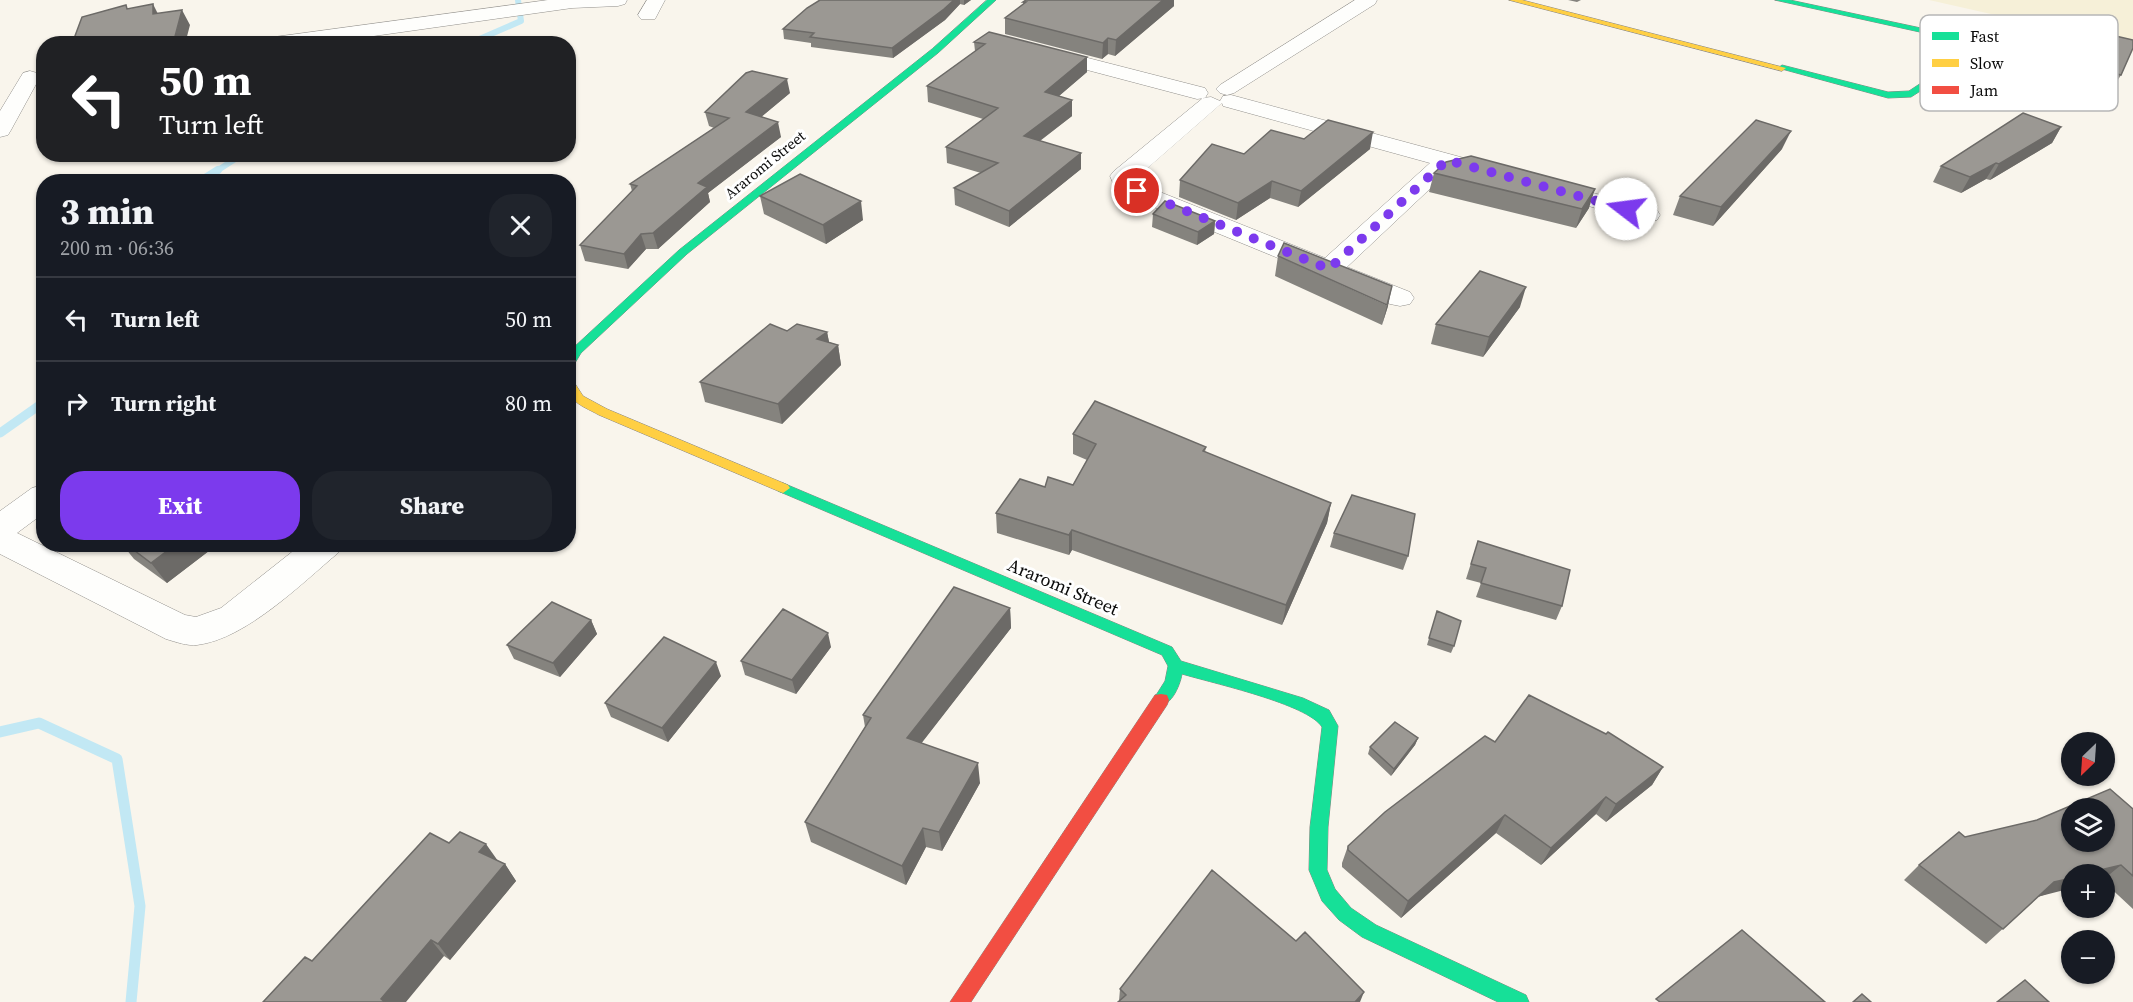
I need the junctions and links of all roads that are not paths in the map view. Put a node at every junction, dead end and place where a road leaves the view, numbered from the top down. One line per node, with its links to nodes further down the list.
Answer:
1 (618, 0): 7 (street)
2 (992, 0): 17 (street, Araromi Street)
3 (1368, 0): 11 (street)
4 (1514, 0): 10 (street)
5 (1779, 0): 6 (street)
6 (1920, 30)
7 (330, 36)
8 (1027, 48): 11 (street)
9 (28, 77): 12 (street)
10 (1920, 88)
11 (1217, 96): 13 (street); 15 (street)
12 (0, 130)
13 (1447, 160): 14 (street); 15 (street)
14 (1648, 215)
15 (1329, 269): 16 (street)
16 (1400, 298)
17 (576, 353)
18 (576, 394): 23 (street, Araromi Street)
19 (36, 502): 20 (street)
20 (0, 528)
21 (0, 539): 22 (street)
22 (316, 552)
23 (1176, 666): 24 (street); 25 (street)
24 (960, 1002)
25 (1520, 1002)

